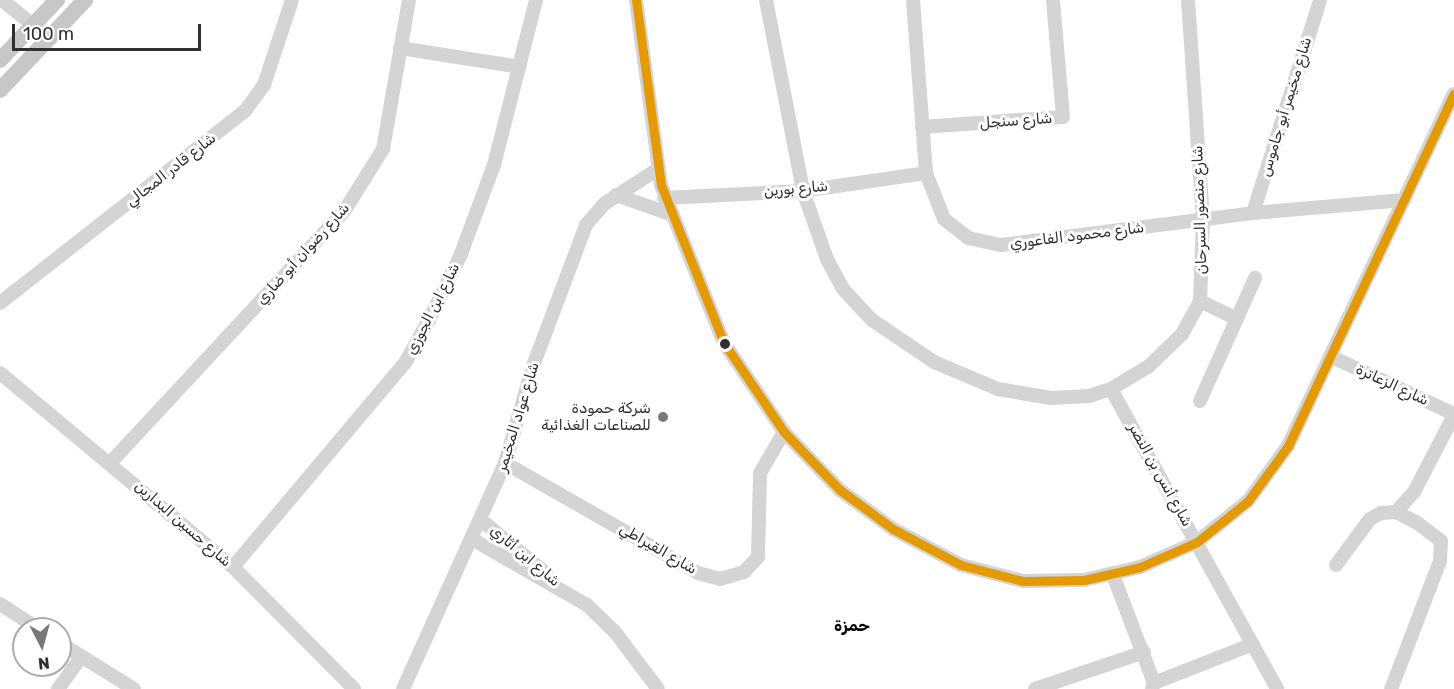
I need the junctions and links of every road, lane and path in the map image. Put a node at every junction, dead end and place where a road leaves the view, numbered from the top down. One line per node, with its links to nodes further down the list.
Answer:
1 (2, 0): 13 (street)
2 (57, 0): 13 (main road)
3 (85, 0): 17 (main road)
4 (292, 0): 31 (street, شارع قادر المجالي)
5 (409, 0): 14 (street, شارع رضوان أبو ضاري)
6 (536, 0): 16 (street, شارع ابن الجوزي)
7 (636, 0): 20 (street)
8 (766, 0): 22 (street, شارع منصور السرحان)
9 (913, 0): 19 (street, شارع محمود الفاعوري)
10 (1053, 0): 19 (street, شارع سنجل)
11 (1188, 0): 28 (street, شارع منصور السرحان)
12 (1320, 0): 26 (street, شارع مخيمر أبو جاموس)
13 (33, 25): 15 (main road)
14 (400, 48): 16 (street); 39 (street, شارع رضوان أبو ضاري)
15 (0, 60)
16 (520, 67): 48 (street, شارع ابن الجوزي)
17 (0, 90)
18 (1452, 102): 25 (street)
19 (922, 127): 21 (street, شارع محمود الفاعوري)
20 (658, 169): 23 (street, شارع عواد المخيمر); 24 (street)
21 (926, 173): 22 (street, شارع بورين); 28 (street, شارع محمود الفاعوري)
22 (803, 190): 24 (street, شارع بورين); 35 (street, شارع منصور السرحان)
23 (616, 195): 27 (street); 40 (street, شارع عواد المخيمر)
24 (664, 198): 27 (street)
25 (1404, 200): 26 (street, شارع محمود الفاعوري); 33 (street)
26 (1253, 213): 28 (street, شارع محمود الفاعوري)
27 (670, 214): 38 (street)
28 (1203, 220): 30 (street, شارع منصور السرحان)
29 (1255, 278): 32 (street)
30 (1200, 301): 32 (street); 35 (street, شارع منصور السرحان)
31 (0, 303)
32 (1237, 320): 36 (street)
33 (1330, 356): 37 (street, شارع الزعاترة); 46 (street)
34 (0, 373): 39 (street, شارع حسين البدارين)
35 (1111, 389): 46 (street, شارع أنس بن النضر)
36 (1200, 401)
37 (1454, 414): 41 (street)
38 (784, 432): 40 (street, شارع القيراطي); 49 (street)
39 (111, 462): 48 (street, شارع حسين البدارين)
40 (505, 463): 43 (street, شارع عواد المخيمر)
41 (1414, 492): 42 (street); 44 (street)
42 (1395, 512): 44 (street); 47 (street)
43 (481, 520): 45 (street, شارع عواد المخيمر); 50 (street, شارع ابن أثاري)
44 (1416, 522): 65 (street)
45 (472, 539): 50 (street, شارع ابن أثاري); 61 (street, شارع عواد المخيمر)
46 (1197, 542): 49 (street); 53 (street, شارع أنس بن النضر)
47 (1336, 565)
48 (233, 567): 60 (street, شارع حسين البدارين)
49 (1113, 575): 55 (street)
50 (568, 592): 62 (street, شارع ابن أثاري)
51 (0, 604): 52 (street)
52 (20, 617)
53 (1253, 644): 57 (street); 64 (street, شارع أنس بن النضر)
54 (72, 651): 56 (street)
55 (1144, 651): 57 (street); 63 (street)
56 (81, 657): 58 (street); 59 (street)
57 (1153, 686)
58 (58, 689)
59 (134, 689)
60 (354, 689)
61 (403, 689)
62 (658, 689)
63 (1035, 689)
64 (1277, 689)
65 (1391, 689)

